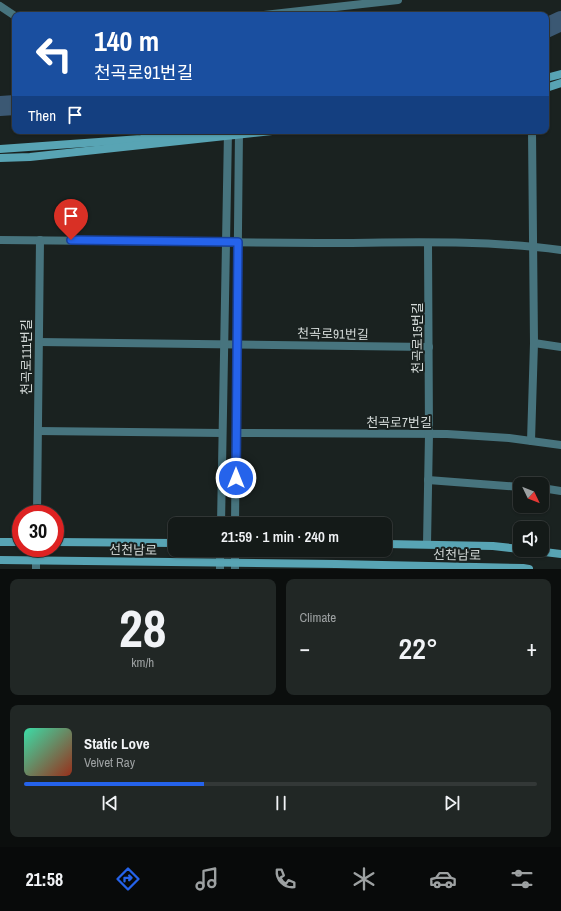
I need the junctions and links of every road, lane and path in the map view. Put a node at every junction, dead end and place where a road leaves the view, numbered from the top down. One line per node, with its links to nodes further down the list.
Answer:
1 (398, 0): 3 (street)
2 (0, 6): 4 (street)
3 (291, 12)
4 (12, 14)
5 (561, 74): 6 (main road)
6 (549, 77)
7 (561, 83): 8 (main road)
8 (549, 87)
9 (184, 134): 14 (main road)
10 (220, 134): 15 (main road)
11 (228, 134): 18 (street)
12 (239, 134): 19 (street)
13 (532, 134): 21 (street)
14 (0, 149)
15 (0, 158)
16 (0, 240): 17 (street)
17 (40, 240): 18 (street); 23 (street, 천곡로111번길)
18 (226, 242): 19 (street); 25 (street)
19 (238, 242): 20 (street); 26 (street)
20 (428, 243): 21 (street); 27 (street, 천곡로15번길)
21 (533, 246): 22 (street); 24 (street)
22 (561, 250)
23 (39, 342): 25 (street, 천곡로91번길); 29 (street, 천곡로111번길)
24 (534, 343): 28 (street); 33 (street)
25 (224, 345): 26 (street, 천곡로91번길); 30 (street)
26 (237, 345): 27 (street, 천곡로91번길); 31 (street)
27 (428, 347): 32 (street, 천곡로15번길)
28 (561, 347)
29 (38, 431): 30 (street); 39 (street, 천곡로111번길)
30 (222, 433): 40 (street)
31 (236, 433): 32 (street, 천곡로7번길); 41 (street)
32 (429, 434): 33 (street, 천곡로7번길); 35 (street, 천곡로15번길)
33 (531, 441): 34 (street, 천곡로7번길)
34 (561, 445)
35 (428, 480): 36 (street); 47 (street, 천곡로15번길)
36 (513, 486)
37 (549, 489): 38 (street)
38 (561, 491)
39 (37, 505)
40 (221, 517)
41 (235, 517)
42 (0, 542): 43 (main road)
43 (12, 542)
44 (64, 542): 45 (main road, 선천남로)
45 (168, 543)
46 (392, 544): 47 (main road, 선천남로)
47 (427, 544): 48 (main road, 선천남로)
48 (513, 548)
49 (549, 553): 50 (main road)
50 (561, 554)
51 (0, 560): 52 (main road, 선천남로)
52 (36, 565): 53 (main road, 선천남로)
53 (220, 566): 54 (main road, 선천남로)
54 (235, 566): 55 (main road, 선천남로)
55 (426, 568): 56 (main road, 선천남로)
56 (530, 569)

